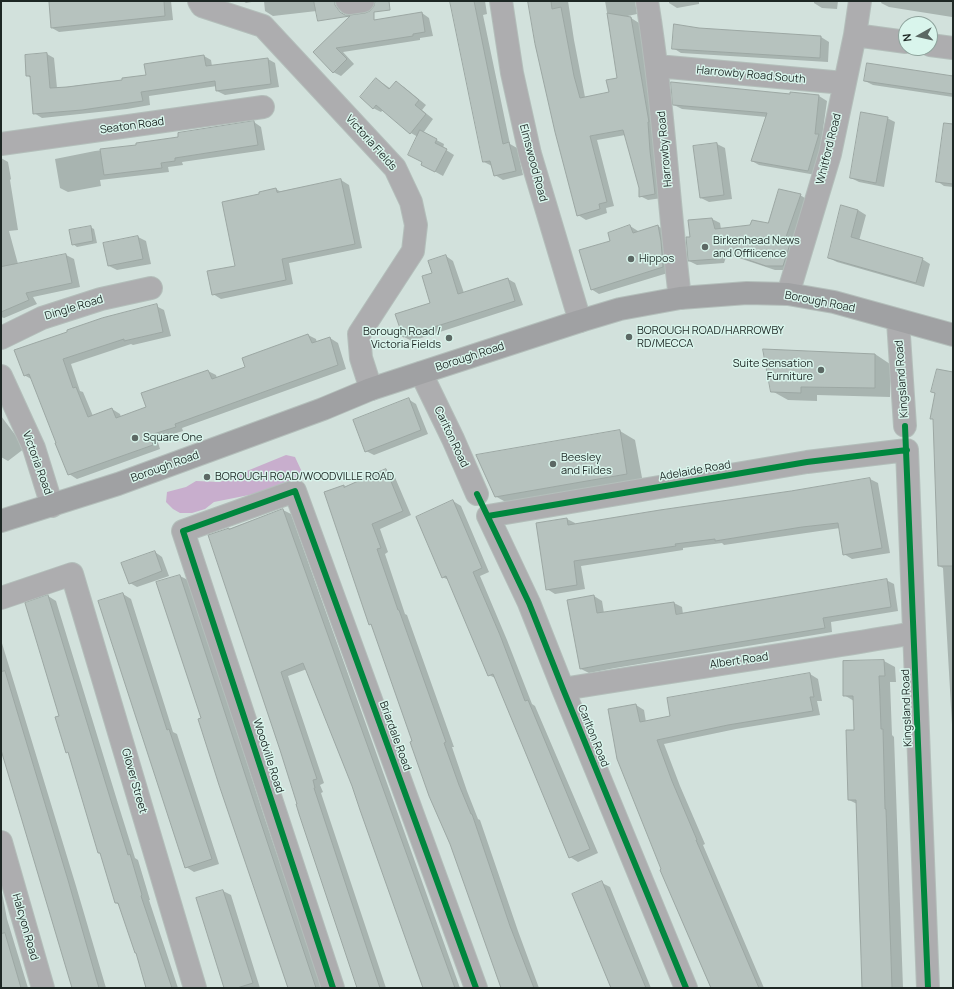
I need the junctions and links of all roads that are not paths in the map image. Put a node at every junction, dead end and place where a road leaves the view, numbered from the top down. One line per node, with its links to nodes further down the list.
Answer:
1 (199, 1): 24 (street, Victoria Fields)
2 (347, 1): 3 (street)
3 (363, 1)
4 (501, 1): 18 (street, Elmswood Road)
5 (647, 1): 11 (street, Harrowby Road)
6 (860, 1): 7 (street, Whitford Road)
7 (855, 35): 8 (street); 12 (street, Whitford Road)
8 (898, 41)
9 (938, 46): 10 (street)
10 (953, 48)
11 (657, 66): 12 (street, Harrowby Road South); 17 (street, Harrowby Road)
12 (844, 83): 16 (street, Whitford Road)
13 (263, 107): 14 (street, Seaton Road)
14 (1, 144)
15 (151, 288): 21 (street, Dingle Road)
16 (788, 294): 17 (highway, Borough Road); 19 (highway, Borough Road)
17 (680, 298): 18 (highway, Borough Road)
18 (580, 321): 22 (highway, Borough Road)
19 (898, 321): 20 (highway, Borough Road); 25 (street, Kingsland Road)
20 (953, 335)
21 (1, 338)
22 (421, 372): 24 (highway, Borough Road); 28 (street, Carlton Road)
23 (1, 376): 29 (street, Victoria Road)
24 (371, 390): 29 (highway, Borough Road)
25 (905, 426)
26 (907, 450): 30 (street, Adelaide Road); 33 (street, Kingsland Road)
27 (295, 491): 38 (street, Woodville Road); 39 (street, Briardale Road)
28 (477, 494)
29 (52, 506): 31 (highway, Borough Road)
30 (488, 516): 34 (street, Carlton Road)
31 (1, 521)
32 (1, 598): 37 (street, Glover Street)
33 (914, 633): 34 (street, Albert Road); 41 (street, Kingsland Road)
34 (563, 689): 40 (street, Carlton Road)
35 (1, 842): 36 (street, Halcyon Road)
36 (43, 988)
37 (195, 988)
38 (334, 988)
39 (476, 988)
40 (686, 988)
41 (928, 988)

